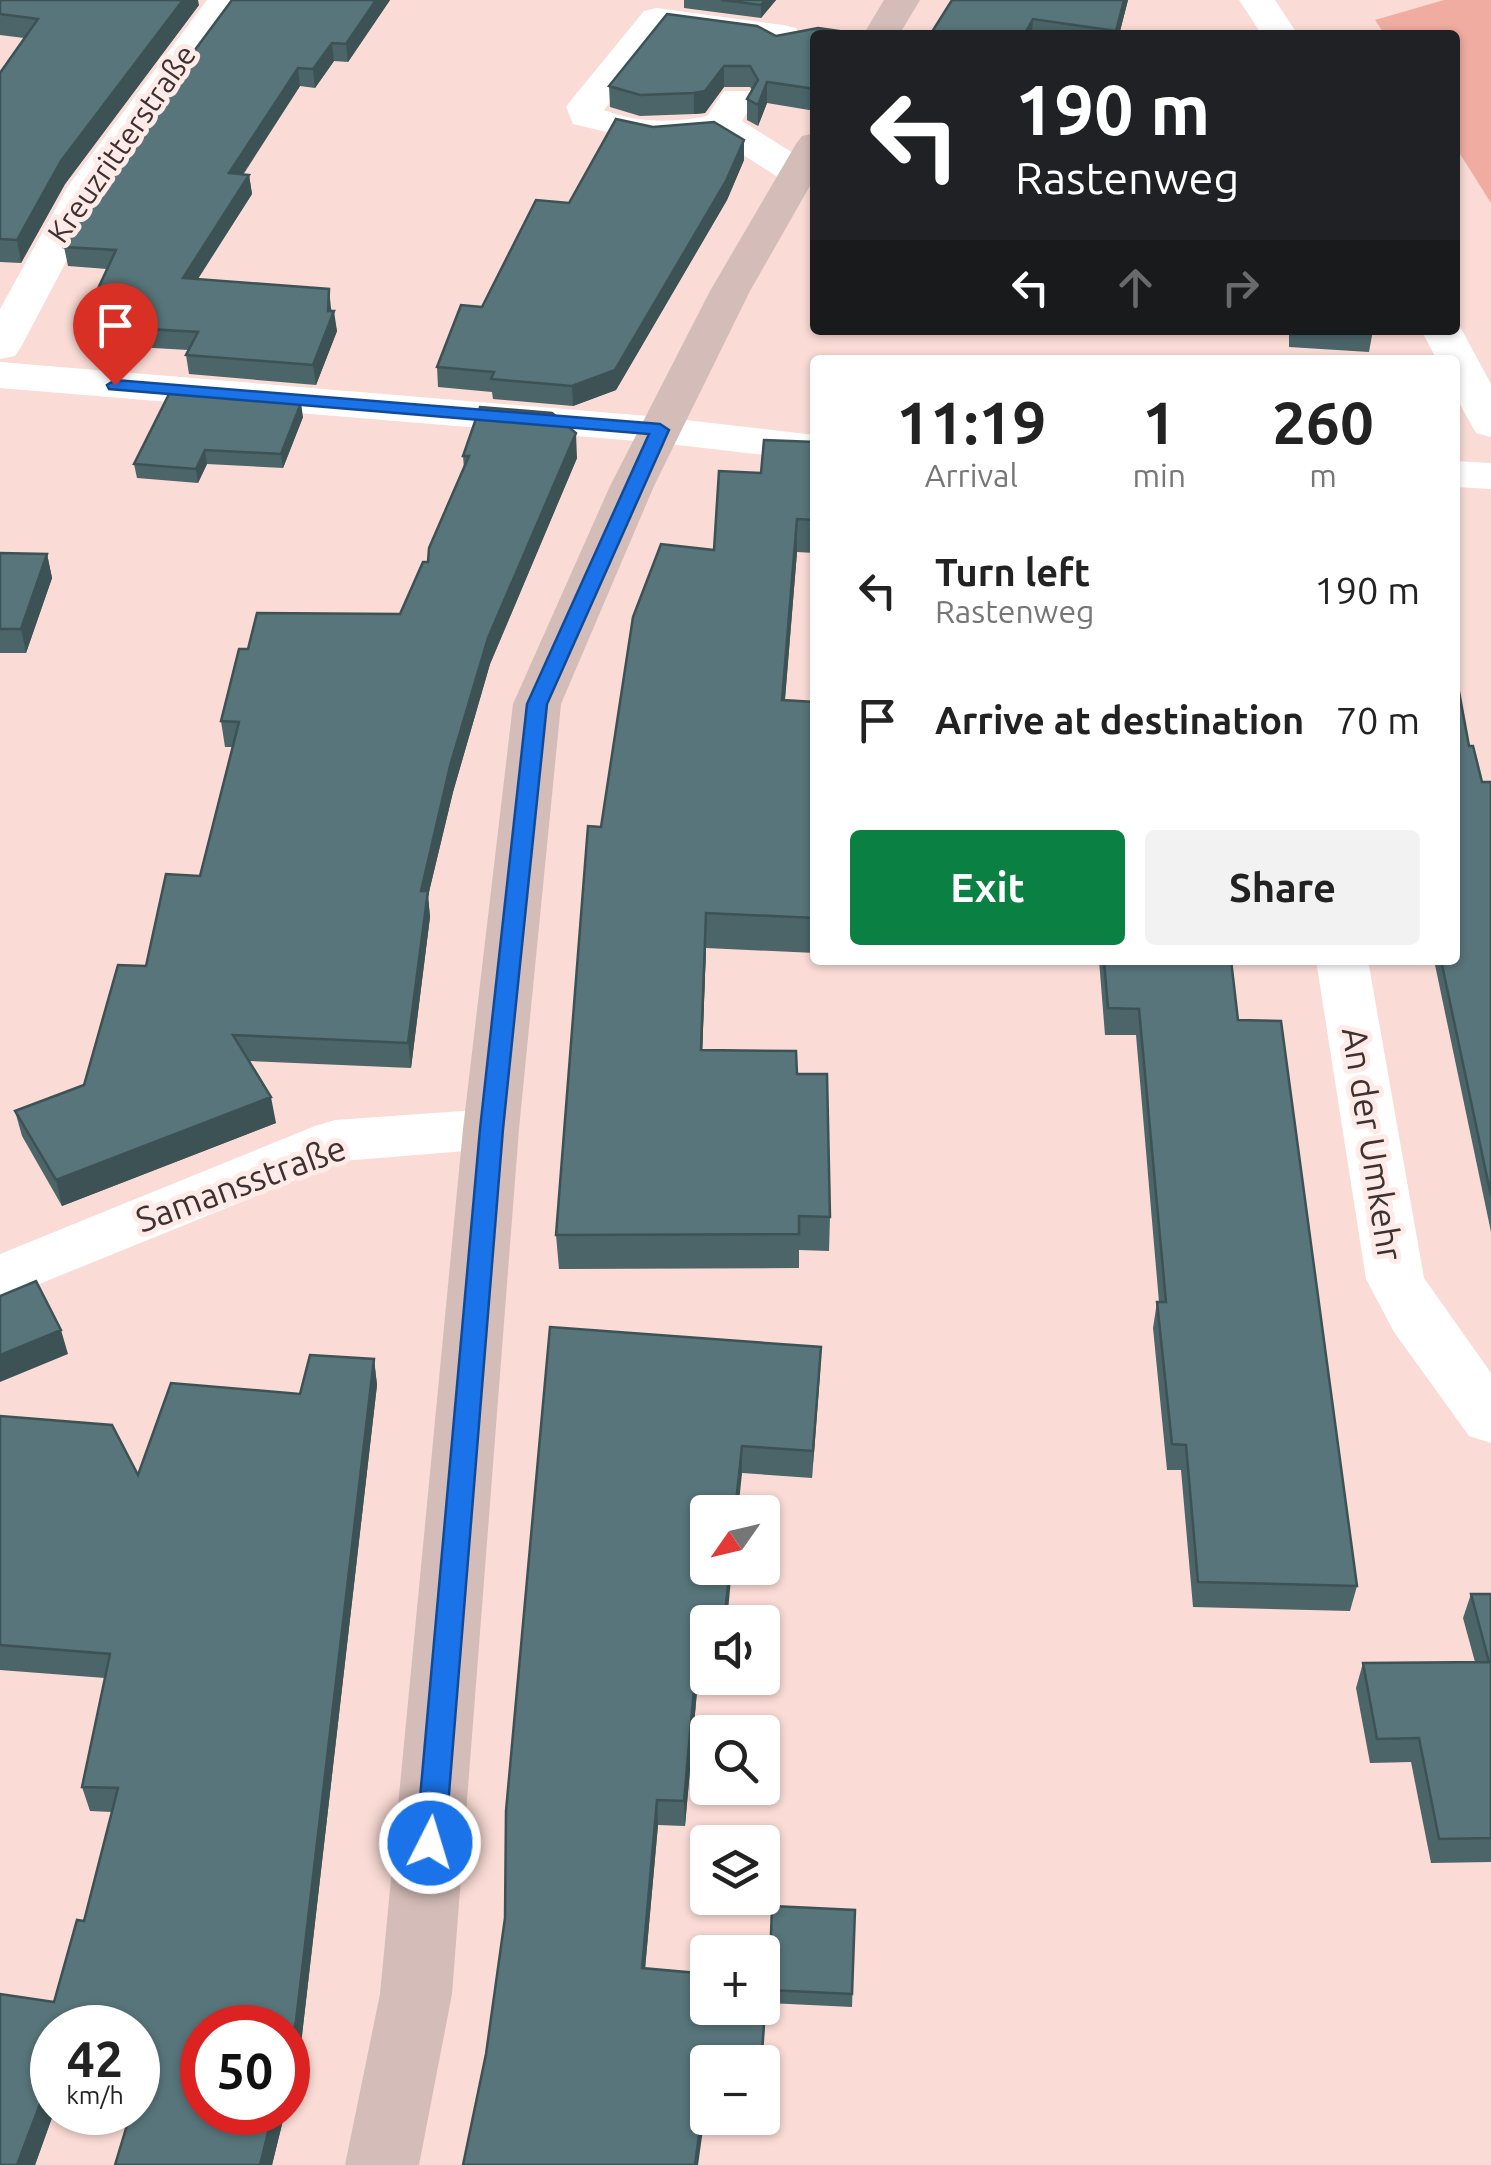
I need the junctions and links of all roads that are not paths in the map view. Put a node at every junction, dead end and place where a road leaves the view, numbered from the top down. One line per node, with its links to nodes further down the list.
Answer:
1 (225, 0): 8 (street, Kreuzritterstraße)
2 (902, 0): 4 (main road)
3 (1257, 0): 5 (street)
4 (884, 30)
5 (1277, 30)
6 (791, 38): 7 (street)
7 (806, 158): 12 (main road)
8 (0, 347)
9 (1460, 365): 11 (street)
10 (0, 376): 12 (street)
11 (1491, 424)
12 (660, 430): 13 (street); 17 (main road)
13 (810, 447)
14 (1460, 474): 15 (street)
15 (1491, 476)
16 (1343, 965): 19 (street, An der Umkehr)
17 (492, 1129): 18 (street, Samansstraße); 20 (main road)
18 (0, 1278)
19 (1491, 1419)
20 (382, 2165)

